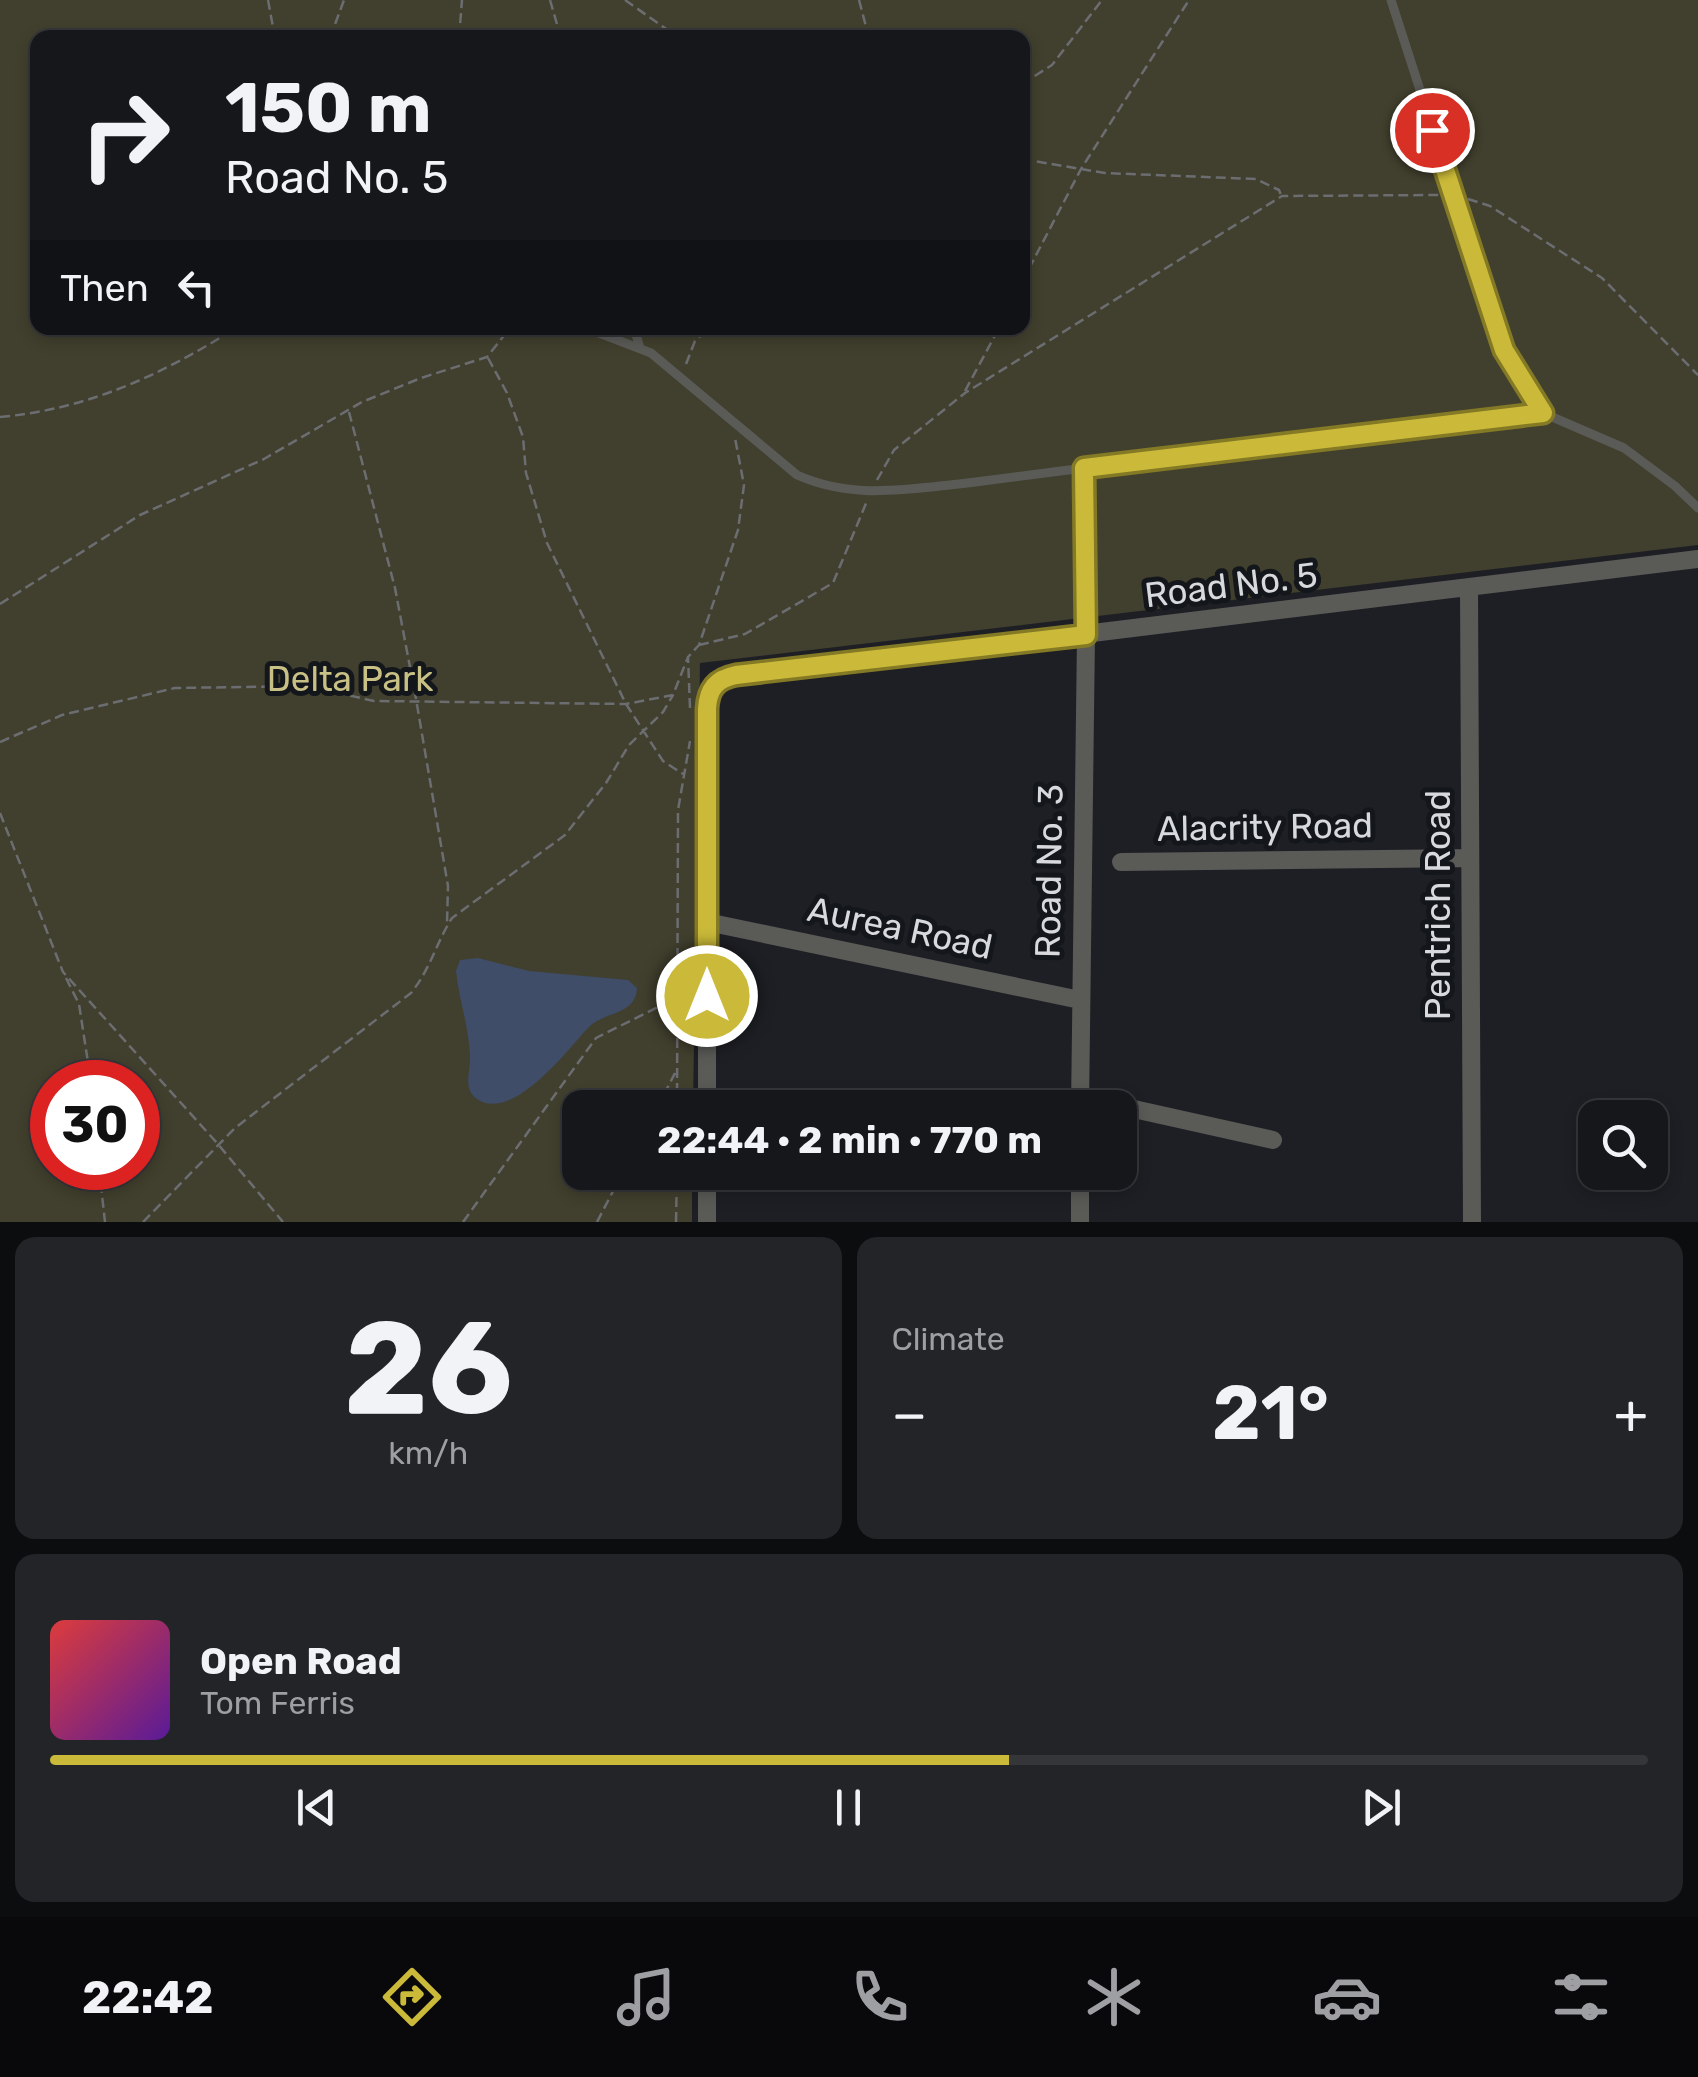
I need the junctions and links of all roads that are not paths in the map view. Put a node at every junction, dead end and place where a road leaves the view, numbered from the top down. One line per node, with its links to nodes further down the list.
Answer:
1 (1391, 0): 5 (lane)
2 (605, 335): 4 (lane)
3 (636, 335): 4 (lane)
4 (640, 348): 6 (lane)
5 (1543, 413): 6 (lane); 7 (lane)
6 (1084, 468): 10 (lane)
7 (1698, 508)
8 (1698, 560): 9 (street, Road No. 5)
9 (1468, 588): 10 (street, Road No. 5); 11 (street, Pentrich Road)
10 (1086, 635): 13 (street, Road No. 5); 14 (street, Road No. 3)
11 (1470, 858): 12 (street, Alacrity Road); 23 (street, Pentrich Road)
12 (1121, 862)
13 (707, 922): 14 (street, Aurea Road); 15 (street)
14 (1080, 1000): 16 (street, Road No. 3)
15 (707, 1090)
16 (1080, 1090)
17 (1137, 1113): 18 (street)
18 (1273, 1140)
19 (707, 1190): 21 (street)
20 (1080, 1190): 22 (street)
21 (707, 1222)
22 (1080, 1222)
23 (1472, 1222)

